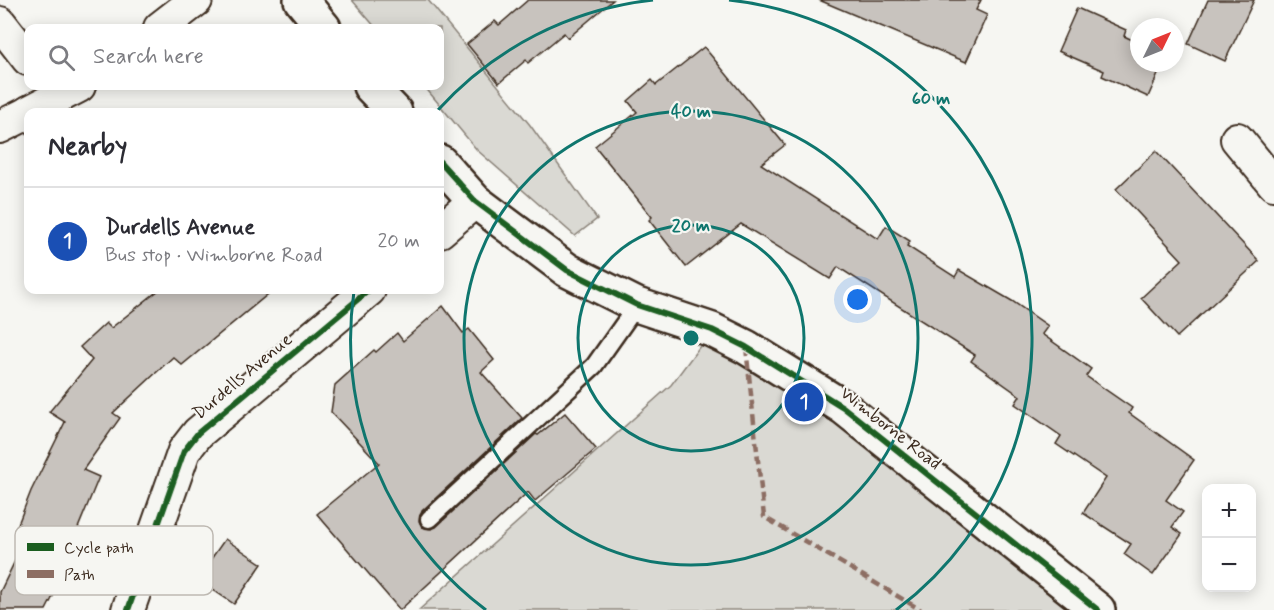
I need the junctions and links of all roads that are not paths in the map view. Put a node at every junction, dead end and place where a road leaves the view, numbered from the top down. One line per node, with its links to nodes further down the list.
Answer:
1 (196, 0): 4 (street)
2 (301, 0): 5 (main road)
3 (0, 24): 6 (street)
4 (165, 24)
5 (321, 24)
6 (24, 54)
7 (61, 90): 9 (street)
8 (374, 90): 10 (main road)
9 (36, 108)
10 (391, 108)
11 (24, 115): 12 (street)
12 (0, 127)
13 (1237, 139): 15 (street)
14 (444, 166): 16 (main road, Wimborne Road)
15 (1274, 184)
16 (475, 201): 17 (street); 19 (main road, Wimborne Road)
17 (444, 228)
18 (364, 294): 21 (street, Durdells Avenue)
19 (638, 305): 20 (lane); 24 (main road, Wimborne Road)
20 (429, 519)
21 (158, 526)
22 (133, 595): 23 (street, Durdells Avenue)
23 (128, 610)
24 (1098, 610)

